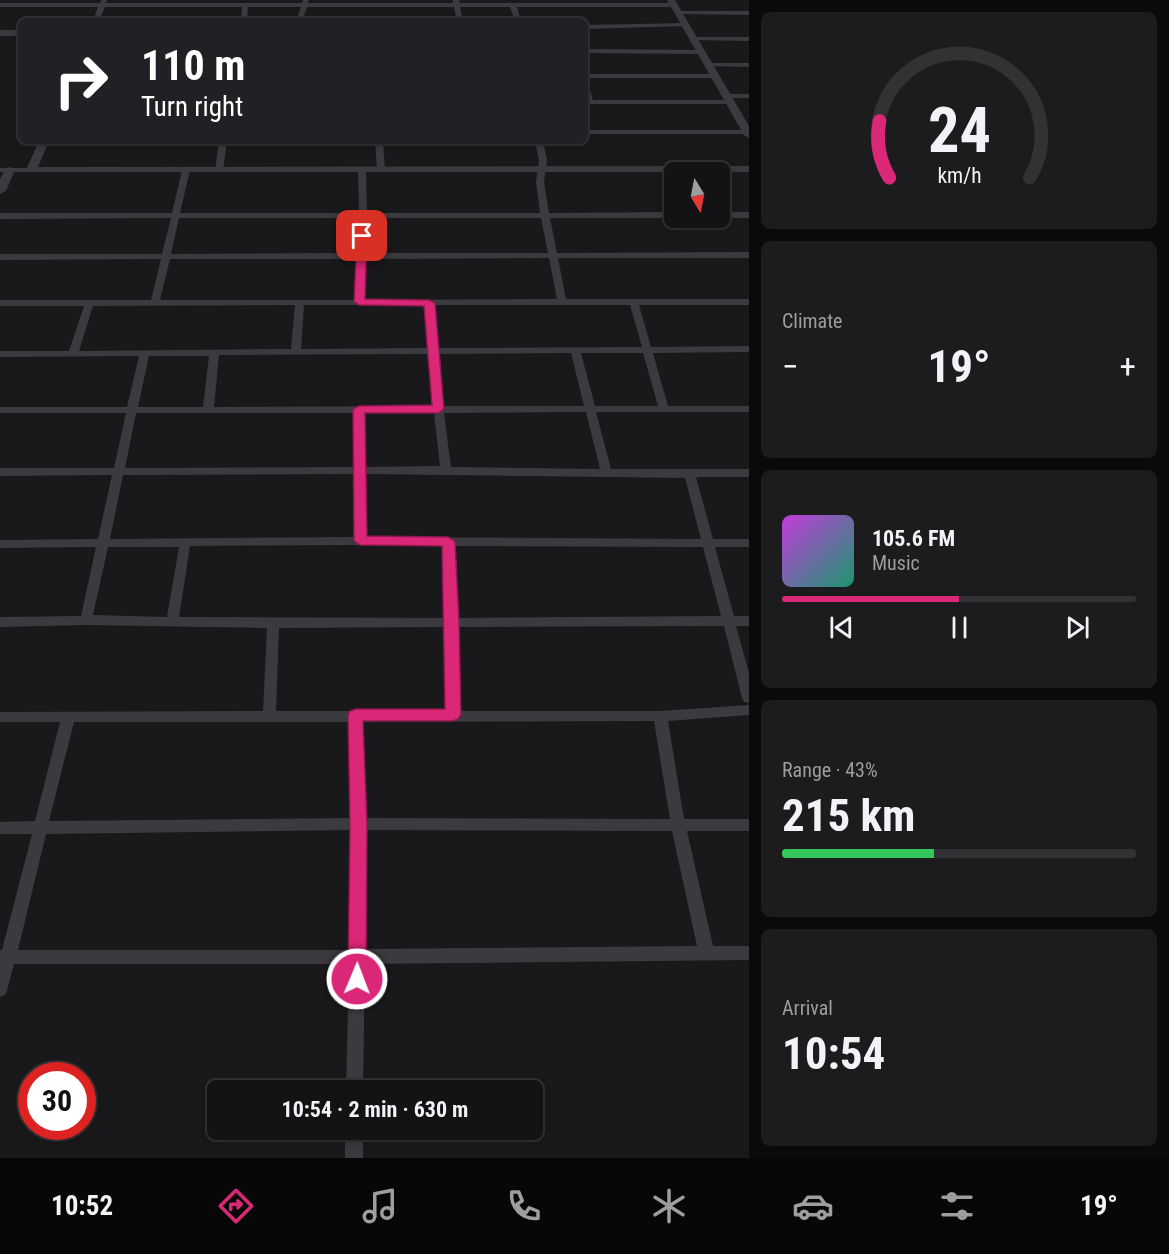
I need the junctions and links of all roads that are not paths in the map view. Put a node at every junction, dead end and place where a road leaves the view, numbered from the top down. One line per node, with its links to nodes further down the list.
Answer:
1 (103, 3): 2 (street); 6 (street); 11 (street)
2 (193, 3): 8 (street)
3 (305, 3): 4 (street); 8 (street); 13 (street)
4 (457, 3): 7 (street); 14 (street)
5 (562, 3): 7 (street); 9 (street)
6 (0, 5)
7 (513, 5): 15 (street)
8 (245, 6): 12 (street)
9 (674, 6): 10 (street); 16 (street)
10 (749, 13)
11 (97, 18)
12 (244, 18)
13 (300, 18)
14 (460, 18)
15 (517, 18)
16 (685, 25): 17 (street); 20 (street)
17 (588, 27)
18 (0, 33): 19 (street)
19 (18, 33)
20 (694, 39): 21 (street); 23 (street)
21 (749, 39)
22 (588, 51): 23 (street)
23 (701, 52): 24 (street)
24 (708, 65): 25 (street); 27 (street)
25 (749, 65)
26 (588, 76): 27 (street)
27 (714, 76): 29 (street)
28 (749, 96): 29 (street)
29 (728, 99): 30 (street); 32 (street)
30 (588, 102)
31 (588, 132): 32 (street)
32 (748, 133)
33 (43, 144): 40 (street)
34 (223, 144): 41 (street)
35 (380, 144): 43 (street)
36 (539, 144): 37 (street)
37 (543, 169): 38 (street); 43 (street); 46 (street)
38 (749, 169)
39 (5, 170): 40 (street); 45 (street)
40 (31, 170): 44 (street)
41 (219, 170): 42 (street); 44 (street)
42 (362, 170): 43 (street); 52 (street)
43 (381, 170)
44 (186, 171): 51 (street)
45 (0, 191)
46 (545, 215): 47 (street); 52 (street); 53 (street)
47 (664, 215)
48 (730, 215): 49 (street)
49 (749, 215)
50 (0, 216): 51 (street)
51 (175, 216): 52 (street); 55 (street)
52 (363, 216): 56 (street)
53 (553, 256): 56 (street); 57 (street); 65 (street)
54 (0, 257): 55 (street)
55 (165, 257): 56 (street); 62 (street)
56 (361, 257): 58 (street)
57 (748, 257)
58 (359, 302): 63 (street); 64 (street)
59 (749, 302): 66 (street)
60 (0, 303): 61 (street)
61 (89, 303): 62 (street); 72 (street)
62 (155, 303): 63 (street)
63 (300, 303): 69 (street)
64 (429, 303): 65 (street); 70 (street)
65 (562, 303): 66 (street)
66 (634, 303): 68 (street)
67 (749, 349): 68 (street)
68 (648, 351): 71 (street); 80 (street)
69 (296, 352): 70 (street); 74 (street)
70 (432, 352): 71 (street); 78 (street)
71 (576, 352): 79 (street)
72 (73, 353): 73 (street); 75 (street)
73 (145, 353): 74 (street); 82 (street)
74 (214, 353): 83 (street)
75 (0, 354)
76 (749, 408): 80 (street)
77 (359, 409): 78 (street); 83 (street); 86 (street)
78 (439, 409): 79 (street); 84 (street)
79 (591, 409): 80 (street); 87 (street)
80 (664, 409)
81 (0, 410): 82 (street)
82 (131, 410): 83 (street); 85 (street)
83 (208, 410)
84 (446, 470): 86 (street); 87 (street)
85 (118, 471): 86 (street); 88 (street); 96 (street)
86 (359, 471): 91 (street)
87 (606, 471): 90 (street)
88 (0, 472)
89 (749, 473): 90 (street)
90 (690, 474): 93 (street)
91 (360, 541): 92 (street); 97 (street)
92 (448, 541): 93 (street); 100 (street)
93 (709, 542): 94 (street); 101 (street)
94 (749, 543)
95 (0, 544): 96 (street)
96 (104, 544): 97 (street); 98 (street)
97 (185, 544): 99 (street)
98 (86, 620): 99 (street); 103 (street)
99 (172, 621): 104 (street)
100 (452, 621): 101 (street); 104 (street); 108 (street)
101 (728, 621): 102 (street); 105 (street)
102 (749, 621)
103 (0, 622)
104 (273, 623): 109 (street)
105 (749, 698)
106 (749, 710): 110 (street)
107 (356, 715): 108 (street); 109 (street); 113 (street)
108 (453, 715): 110 (street)
109 (269, 716): 112 (street)
110 (660, 716): 114 (street)
111 (0, 717): 112 (street)
112 (68, 718): 117 (street)
113 (359, 824): 114 (street); 117 (street); 121 (street)
114 (678, 825): 115 (street); 118 (street)
115 (749, 825)
116 (0, 828): 117 (street)
117 (40, 828): 120 (street)
118 (706, 952): 119 (street); 121 (street)
119 (749, 952)
120 (3, 957): 121 (street); 122 (street)
121 (357, 957): 123 (street)
122 (0, 988)
123 (355, 1080)
124 (354, 1140): 125 (street)
125 (354, 1158)

